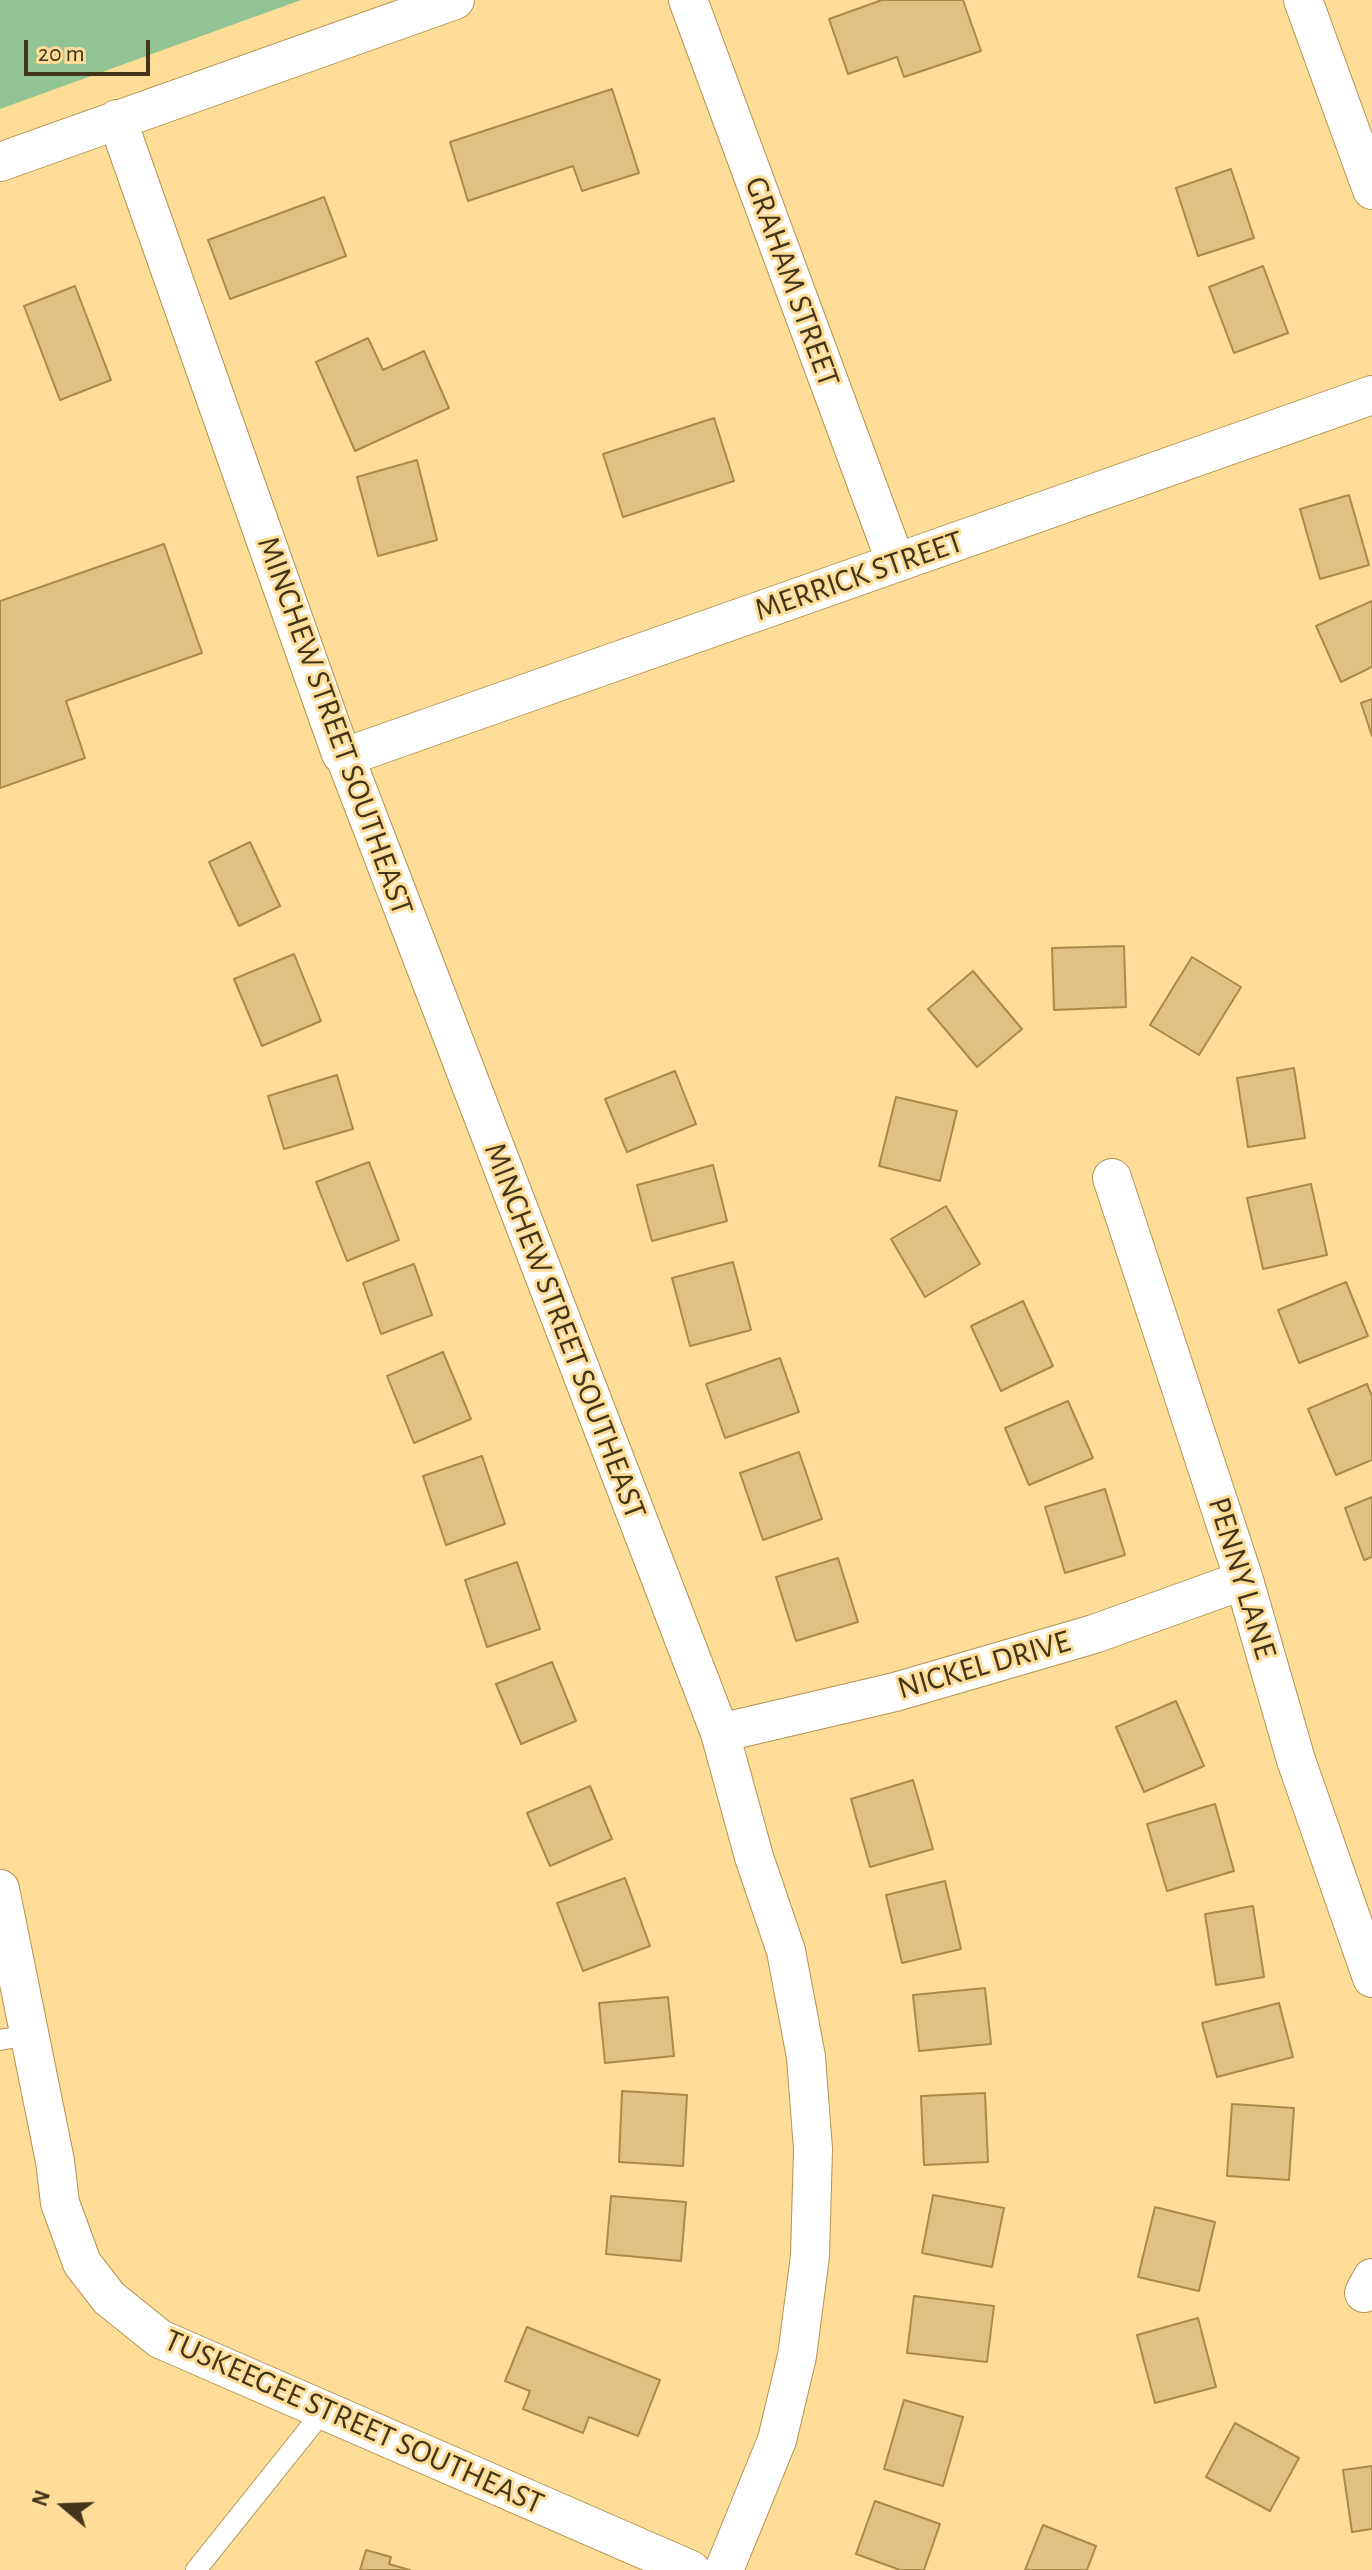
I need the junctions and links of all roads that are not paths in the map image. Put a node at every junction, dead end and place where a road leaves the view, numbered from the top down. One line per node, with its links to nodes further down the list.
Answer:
1 (455, 0): 4 (street)
2 (688, 0): 8 (street, GRAHAM STREET)
3 (1303, 0): 6 (street)
4 (117, 119): 5 (street); 9 (street, MINCHEW STREET SOUTHEAST)
5 (0, 162)
6 (1372, 190)
7 (1372, 395): 8 (street, MERRICK STREET)
8 (896, 563): 9 (street, MERRICK STREET)
9 (345, 757): 12 (street, MINCHEW STREET SOUTHEAST)
10 (1112, 1178): 11 (street, PENNY LANE)
11 (1244, 1580): 12 (street, NICKEL DRIVE); 14 (street, PENNY LANE)
12 (720, 1733): 19 (street, MINCHEW STREET SOUTHEAST)
13 (0, 1889): 15 (street, TUSKEEGEE STREET SOUTHEAST)
14 (1372, 1978)
15 (15, 2038): 16 (street, TUSKEEGEE STREET SOUTHEAST)
16 (324, 2410): 17 (lane); 18 (street, TUSKEEGEE STREET SOUTHEAST)
17 (196, 2570)
18 (691, 2570)
19 (724, 2570)

